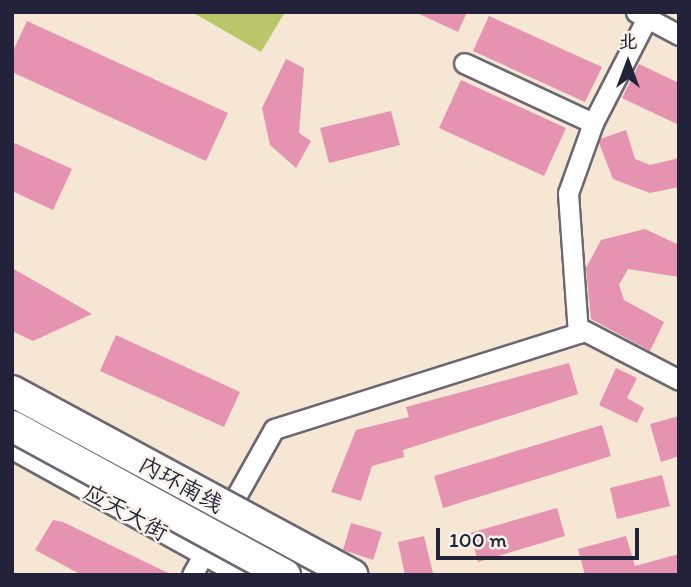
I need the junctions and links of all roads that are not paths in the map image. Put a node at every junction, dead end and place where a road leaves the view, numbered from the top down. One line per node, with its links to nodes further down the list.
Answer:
1 (641, 15): 2 (street); 4 (street)
2 (679, 34)
3 (464, 63): 4 (street)
4 (593, 123): 5 (street)
5 (578, 333): 7 (street); 13 (street)
6 (12, 380): 13 (street)
7 (679, 380)
8 (12, 391): 20 (highway, 内环南线, bridge)
9 (12, 402): 13 (main road, 应天大街)
10 (12, 414): 13 (main road, 应天大街)
11 (12, 426): 17 (highway, 内环南线, bridge)
12 (12, 449): 14 (street, 应天大街)
13 (223, 522): 14 (street); 18 (main road, 应天大街); 19 (main road, 应天大街)
14 (203, 555): 15 (street); 16 (street, 应天大街)
15 (192, 575)
16 (240, 575)
17 (285, 575)
18 (315, 575)
19 (334, 575)
20 (352, 575)

